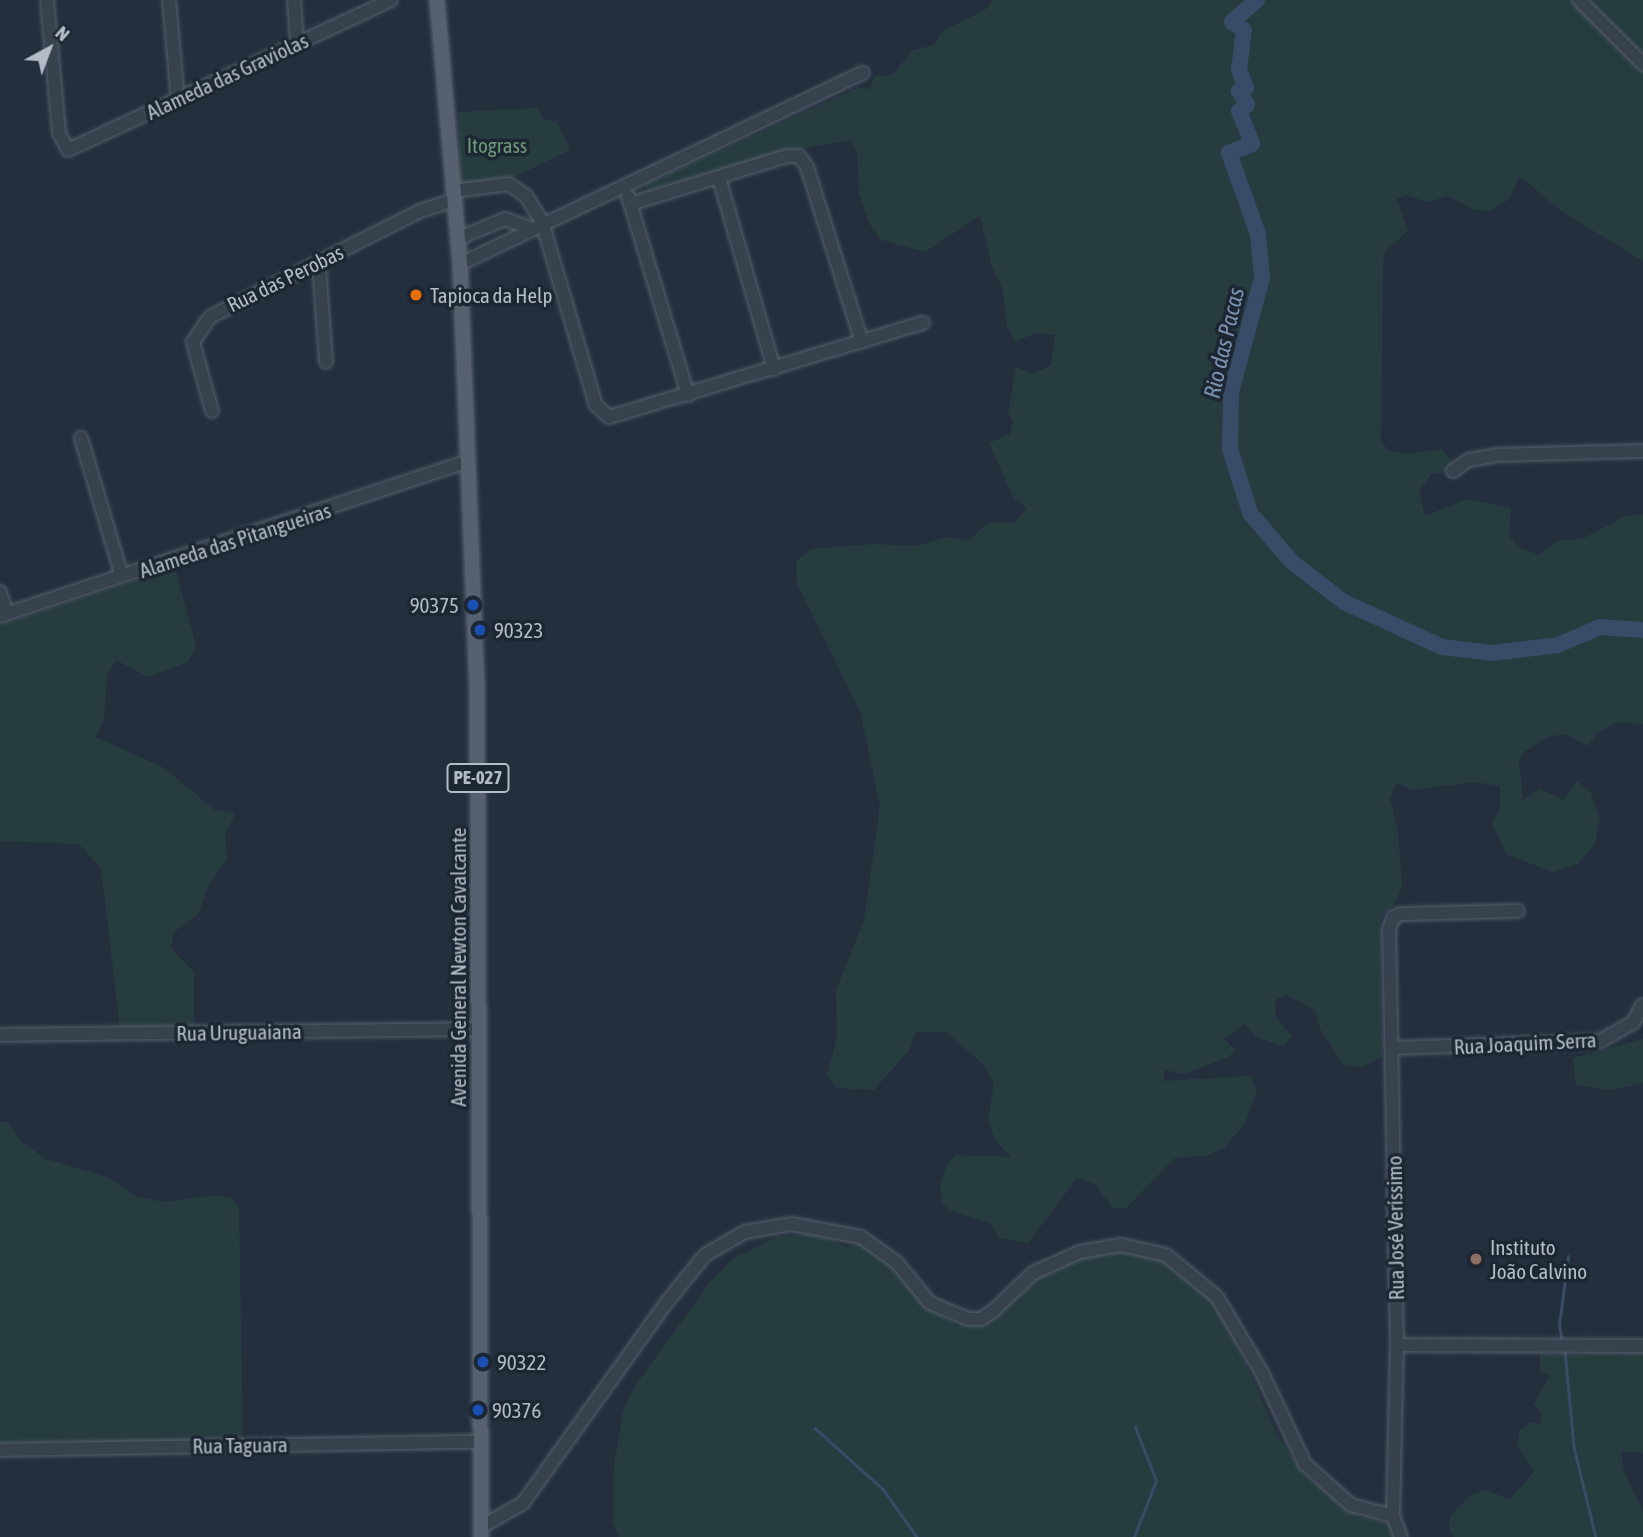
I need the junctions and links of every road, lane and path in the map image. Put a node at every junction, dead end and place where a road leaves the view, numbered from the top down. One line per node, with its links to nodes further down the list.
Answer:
1 (47, 0): 10 (street, Alameda das Graviolas)
2 (169, 0): 10 (street)
3 (294, 0): 7 (street)
4 (391, 0): 7 (street, Alameda das Graviolas)
5 (438, 0): 14 (main road, Avenida General Newton Cavalcante / PE-027)
6 (1579, 0): 8 (street)
7 (297, 43): 10 (street, Alameda das Graviolas)
8 (1643, 64)
9 (863, 74): 12 (street)
10 (178, 100)
11 (719, 178): 15 (street); 22 (street); 24 (street)
12 (639, 180): 13 (street); 15 (street)
13 (626, 186): 16 (street); 17 (street)
14 (453, 195): 17 (street, Rua das Perobas); 18 (main road, Avenida General Newton Cavalcante / PE-027); 19 (street, Rua das Perobas)
15 (644, 200): 16 (street)
16 (630, 204): 25 (street)
17 (536, 225): 18 (street); 20 (street); 25 (street)
18 (457, 239): 20 (main road, Avenida General Newton Cavalcante / PE-027)
19 (319, 264): 23 (street); 26 (street, Rua das Perobas)
20 (460, 264): 29 (main road, Avenida General Newton Cavalcante / PE-027)
21 (923, 323): 22 (street)
22 (862, 342): 24 (street)
23 (326, 362)
24 (774, 369): 25 (street)
25 (688, 395)
26 (212, 411)
27 (81, 438): 31 (street)
28 (1643, 451): 30 (street)
29 (469, 461): 31 (street, Alameda das Pitangueiras); 36 (main road, Avenida General Newton Cavalcante / PE-027)
30 (1453, 471)
31 (122, 576): 33 (street, Alameda das Pitangueiras)
32 (0, 592): 33 (street)
33 (3, 615)
34 (1518, 911): 38 (street, Rua José Veríssimo)
35 (1642, 1005): 38 (street, Rua Joaquim Serra)
36 (478, 1029): 37 (street, Rua Uruguaiana); 41 (main road, Avenida General Newton Cavalcante / PE-027)
37 (0, 1035)
38 (1392, 1048): 39 (street, Rua José Veríssimo)
39 (1397, 1345): 40 (street); 43 (street, Rua José Veríssimo)
40 (1643, 1346)
41 (481, 1442): 42 (street, Rua Taguara); 44 (main road, Avenida General Newton Cavalcante / PE-027)
42 (0, 1450)
43 (1393, 1516): 44 (street); 45 (street, Rua José Veríssimo)
44 (481, 1532)
45 (1401, 1537)

